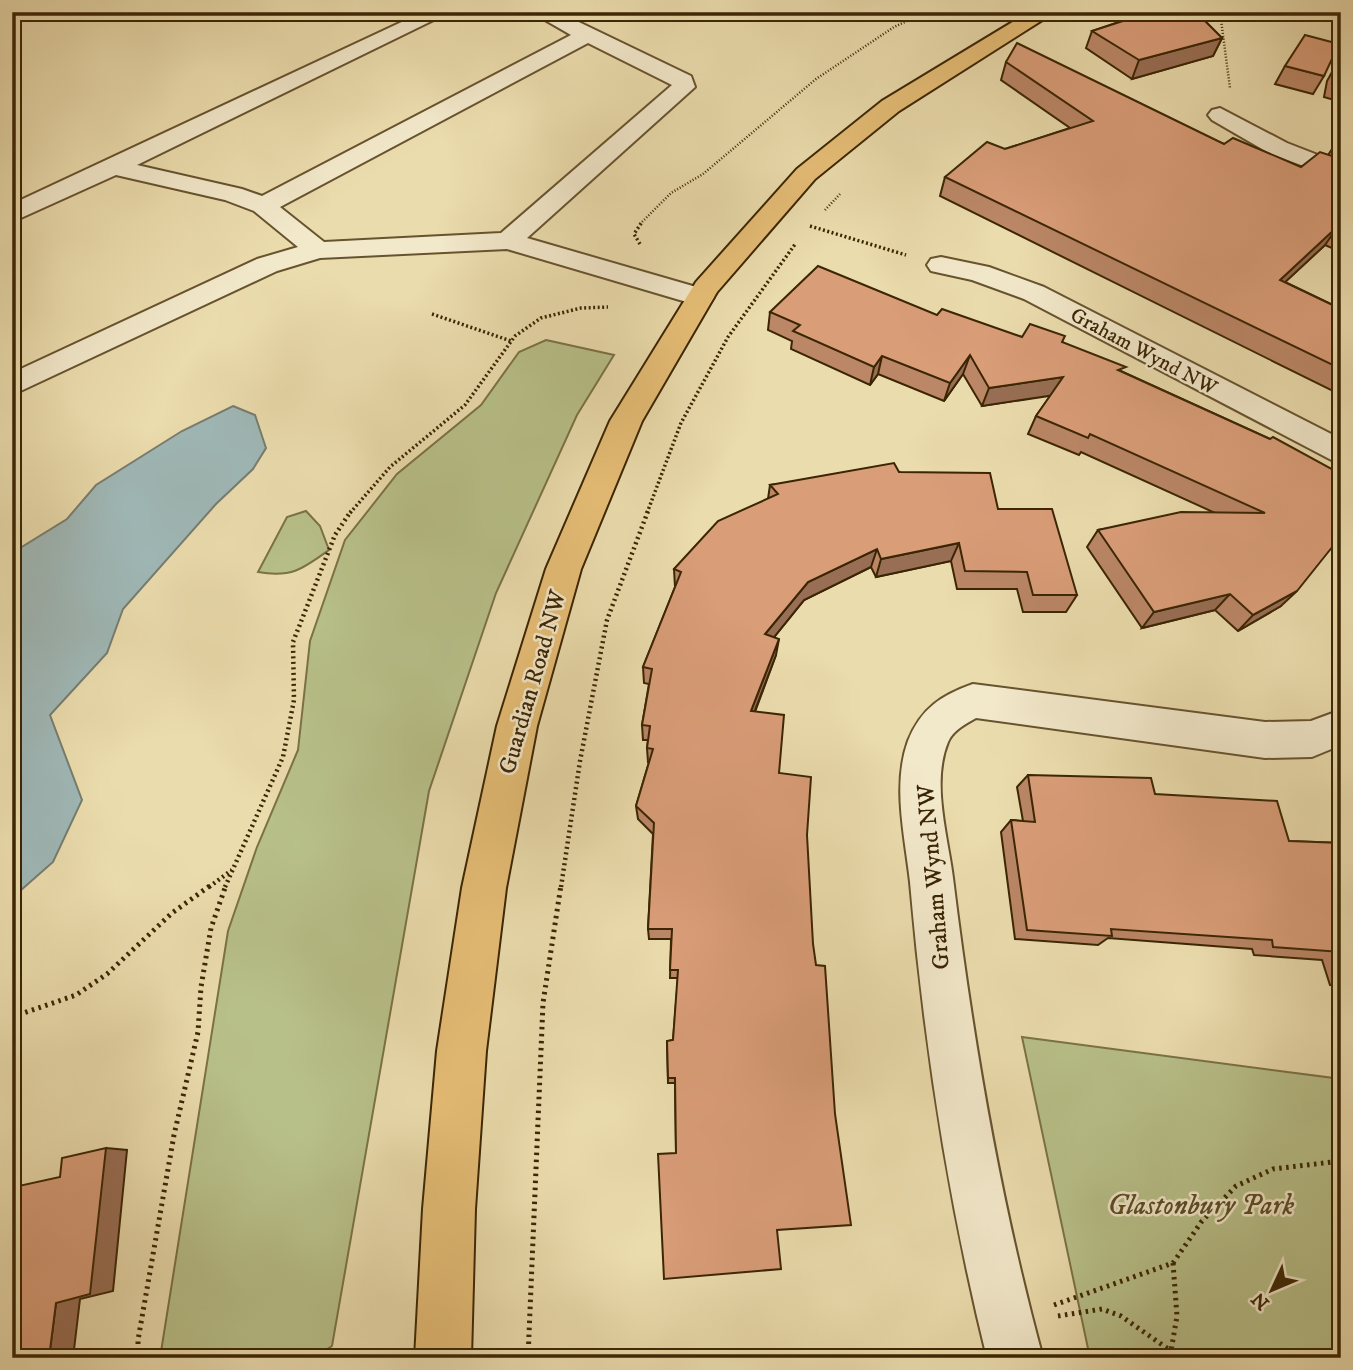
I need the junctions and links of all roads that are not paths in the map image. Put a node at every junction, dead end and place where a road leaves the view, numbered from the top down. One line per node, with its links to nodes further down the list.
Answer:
1 (440, 12): 6 (street)
2 (541, 12): 4 (street)
3 (1045, 12): 13 (main road, Guardian Road NW)
4 (587, 35): 8 (street); 10 (street)
5 (1220, 115): 7 (street)
6 (113, 167): 8 (street); 9 (street)
7 (1341, 173)
8 (263, 206): 11 (street)
9 (12, 214)
10 (508, 241): 11 (street); 13 (street)
11 (318, 250): 14 (street)
12 (941, 265): 15 (street, Graham Wynd NW)
13 (692, 310): 18 (main road, Guardian Road NW)
14 (12, 385)
15 (1341, 453)
16 (1341, 727): 17 (street, Graham Wynd NW)
17 (1010, 1340)
18 (443, 1358)

